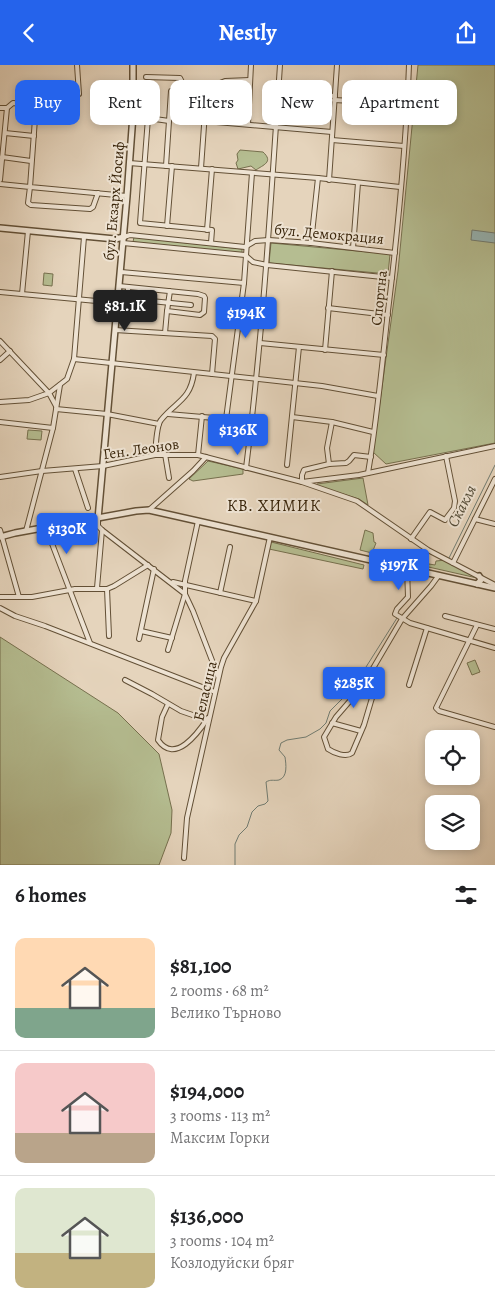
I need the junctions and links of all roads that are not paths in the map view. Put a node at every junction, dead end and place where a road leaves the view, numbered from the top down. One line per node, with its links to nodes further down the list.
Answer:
1 (77, 65): 8 (street)
2 (133, 65): 9 (street, бул. Екзарх Йосиф)
3 (251, 65): 11 (street)
4 (280, 65): 12 (street)
5 (336, 65): 14 (street)
6 (409, 65): 13 (street, Спортна)
7 (146, 77): 10 (street)
8 (78, 80)
9 (133, 80)
10 (181, 80)
11 (250, 80)
12 (279, 80)
13 (409, 80)
14 (334, 98): 15 (street); 29 (street)
15 (342, 99)
16 (15, 103): 17 (street)
17 (7, 107): 18 (street); 30 (street)
18 (0, 108)
19 (170, 111): 21 (street)
20 (160, 120): 21 (street)
21 (169, 121): 38 (street)
22 (252, 124): 28 (street)
23 (35, 125): 31 (street)
24 (132, 125): 36 (street, бул. Екзарх Йосиф)
25 (147, 125): 37 (street)
26 (205, 125): 40 (street)
27 (406, 125): 33 (street, Спортна)
28 (276, 126): 29 (street); 43 (street)
29 (332, 132): 32 (street)
30 (5, 133): 31 (street); 34 (street)
31 (34, 135): 35 (street)
32 (332, 140): 33 (street); 45 (street)
33 (404, 146): 50 (street, Спортна)
34 (2, 157): 35 (street); 46 (street)
35 (32, 161): 49 (street)
36 (130, 163): 37 (street); 52 (street, бул. Екзарх Йосиф)
37 (144, 163): 38 (street); 53 (street)
38 (166, 166): 39 (street)
39 (172, 166): 40 (street); 53 (street)
40 (201, 168): 41 (street)
41 (212, 169): 42 (street); 55 (street)
42 (252, 173): 43 (street); 62 (street)
43 (273, 175): 44 (street); 59 (street)
44 (318, 178): 45 (street); 61 (street)
45 (329, 179): 47 (street)
46 (0, 180)
47 (358, 183): 50 (street); 63 (street)
48 (0, 184): 49 (street)
49 (30, 187): 51 (street); 51 (street)
50 (400, 187): 64 (street, Спортна)
51 (98, 193): 52 (street)
52 (127, 196): 58 (street, бул. Екзарх Йосиф)
53 (167, 226): 55 (street)
54 (0, 228): 56 (street, бул. Демокрация)
55 (207, 230): 60 (street)
56 (28, 231): 57 (street, бул. Демокрация); 75 (street)
57 (84, 237): 58 (street, бул. Демокрация); 76 (street)
58 (123, 240): 60 (street, бул. Демокрация); 65 (street, бул. Демокрация); 68 (street, бул. Екзарх Йосиф)
59 (269, 240): 61 (street, бул. Демокрация); 62 (street, бул. Демокрация); 66 (street)
60 (211, 243): 62 (street, бул. Демокрация)
61 (311, 243): 63 (street, бул. Демокрация)
62 (247, 245): 65 (street)
63 (353, 248): 64 (street, бул. Демокрация)
64 (395, 253): 69 (street, Спортна)
65 (246, 257): 66 (street, бул. Демокрация); 70 (street)
66 (267, 265): 67 (street, бул. Демокрация); 86 (street)
67 (332, 271): 69 (street, бул. Демокрация); 80 (street)
68 (121, 272): 70 (street); 71 (street, бул. Екзарх Йосиф)
69 (392, 278): 82 (street, Спортна)
70 (244, 283): 96 (street)
71 (119, 286): 72 (street); 78 (street, бул. Екзарх Йосиф)
72 (128, 287): 73 (street); 77 (street)
73 (170, 291): 77 (street); 81 (street)
74 (0, 292): 75 (street)
75 (22, 294): 76 (street)
76 (78, 300): 78 (street); 91 (street)
77 (168, 302): 79 (street); 81 (street)
78 (118, 303): 83 (street, бул. Екзарх Йосиф)
79 (191, 305)
80 (328, 308): 82 (street); 88 (street)
81 (167, 311): 84 (street)
82 (388, 315): 90 (street, Спортна)
83 (115, 330): 84 (street); 93 (street, бул. Екзарх Йосиф)
84 (165, 333): 95 (street)
85 (0, 341): 89 (street)
86 (260, 343): 87 (street); 97 (street)
87 (299, 347): 88 (street); 98 (street)
88 (325, 350): 90 (street)
89 (10, 351): 92 (street); 100 (street)
90 (384, 355): 101 (street, Спортна)
91 (74, 359): 93 (street); 99 (street)
92 (0, 360)
93 (112, 364): 94 (street); 104 (street, бул. Екзарх Йосиф)
94 (194, 373): 95 (street); 105 (street)
95 (212, 374): 96 (street)
96 (232, 376): 97 (street); 108 (street)
97 (257, 379): 98 (street); 112 (street)
98 (295, 383): 101 (street); 107 (street)
99 (60, 385): 100 (street); 103 (street)
100 (49, 393): 102 (street); 103 (street)
101 (378, 396): 114 (street, Спортна)
102 (0, 402)
103 (56, 407): 104 (street); 113 (street)
104 (107, 414): 111 (street); 124 (street, бул. Екзарх Йосиф)
105 (168, 414): 106 (street); 111 (street)
106 (202, 416): 108 (street); 118 (street)
107 (292, 417): 110 (street); 123 (street)
108 (226, 419): 112 (street)
109 (0, 422): 113 (street)
110 (332, 422): 114 (street); 122 (street)
111 (159, 424): 116 (street)
112 (251, 425): 125 (street)
113 (52, 428): 127 (street)
114 (373, 432): 121 (street, Спортна)
115 (495, 446): 119 (street)
116 (155, 455): 117 (street, Ген. Леонов); 124 (street, Ген. Леонов)
117 (165, 455): 118 (street, Ген. Леонов); 130 (street)
118 (198, 455): 120 (street, Ген. Леонов)
119 (446, 456): 128 (street); 145 (street)
120 (206, 457): 125 (street, Ген. Леонов); 134 (street)
121 (371, 457): 122 (street); 128 (street, Спортна)
122 (329, 464): 132 (street)
123 (286, 465)
124 (102, 466): 126 (street, Ген. Леонов); 135 (street, бул. Екзарх Йосиф)
125 (246, 468): 132 (street, Ген. Леонов)
126 (75, 469): 127 (street, Ген. Леонов); 133 (street)
127 (42, 471): 129 (street, Ген. Леонов); 142 (street)
128 (368, 473): 132 (street)
129 (0, 477)
130 (169, 478)
131 (495, 479): 136 (street)
132 (302, 482): 145 (street, Ген. Леонов)
133 (88, 508)
134 (149, 510): 135 (street); 137 (street)
135 (98, 519): 139 (street); 141 (street)
136 (475, 519): 138 (street); 147 (street)
137 (198, 521): 144 (street); 155 (street)
138 (495, 524)
139 (46, 528): 142 (street); 158 (street)
140 (0, 530): 143 (street)
141 (102, 530): 148 (street); 157 (street)
142 (26, 531): 143 (street)
143 (1, 537): 163 (street)
144 (270, 537): 149 (street); 164 (street, Беласица)
145 (411, 539): 147 (street, Ген. Леонов)
146 (230, 547): 160 (street)
147 (453, 563): 152 (street, Ген. Леонов)
148 (148, 565): 150 (street); 159 (street)
149 (407, 567): 151 (street); 167 (street)
150 (154, 569): 153 (street); 171 (street)
151 (439, 575): 154 (street); 167 (street)
152 (479, 576): 154 (street); 156 (street, Ген. Леонов)
153 (169, 581): 155 (street); 161 (street)
154 (477, 584): 156 (street)
155 (186, 585): 160 (street); 161 (street)
156 (495, 586)
157 (97, 588): 158 (street); 159 (street)
158 (71, 589): 163 (street); 176 (street)
159 (107, 589): 172 (street)
160 (220, 593): 164 (street)
161 (185, 594): 173 (street); 179 (street)
162 (1, 597): 163 (street)
163 (19, 597)
164 (256, 601): 179 (street, Беласица)
165 (0, 608): 176 (street)
166 (445, 616): 168 (street)
167 (402, 619): 169 (street); 181 (street)
168 (477, 625): 170 (street); 175 (street)
169 (427, 628): 175 (street); 182 (street)
170 (495, 629)
171 (141, 631): 173 (street); 174 (street)
172 (109, 636)
173 (172, 638): 178 (street)
174 (139, 639)
175 (469, 641): 177 (street); 190 (street)
176 (90, 643): 184 (street)
177 (495, 648)
178 (168, 650)
179 (218, 679): 184 (street, Беласица)
180 (125, 680): 186 (street)
181 (365, 680): 183 (street); 185 (street)
182 (409, 685)
183 (362, 687): 185 (street); 189 (street)
184 (215, 692): 187 (street, Беласица)
185 (375, 693): 191 (street)
186 (168, 705): 188 (street); 188 (street)
187 (211, 715): 188 (street); 192 (street, Беласица)
188 (207, 720)
189 (332, 723): 191 (street); 191 (street)
190 (495, 727)
191 (361, 731)
192 (184, 858)

